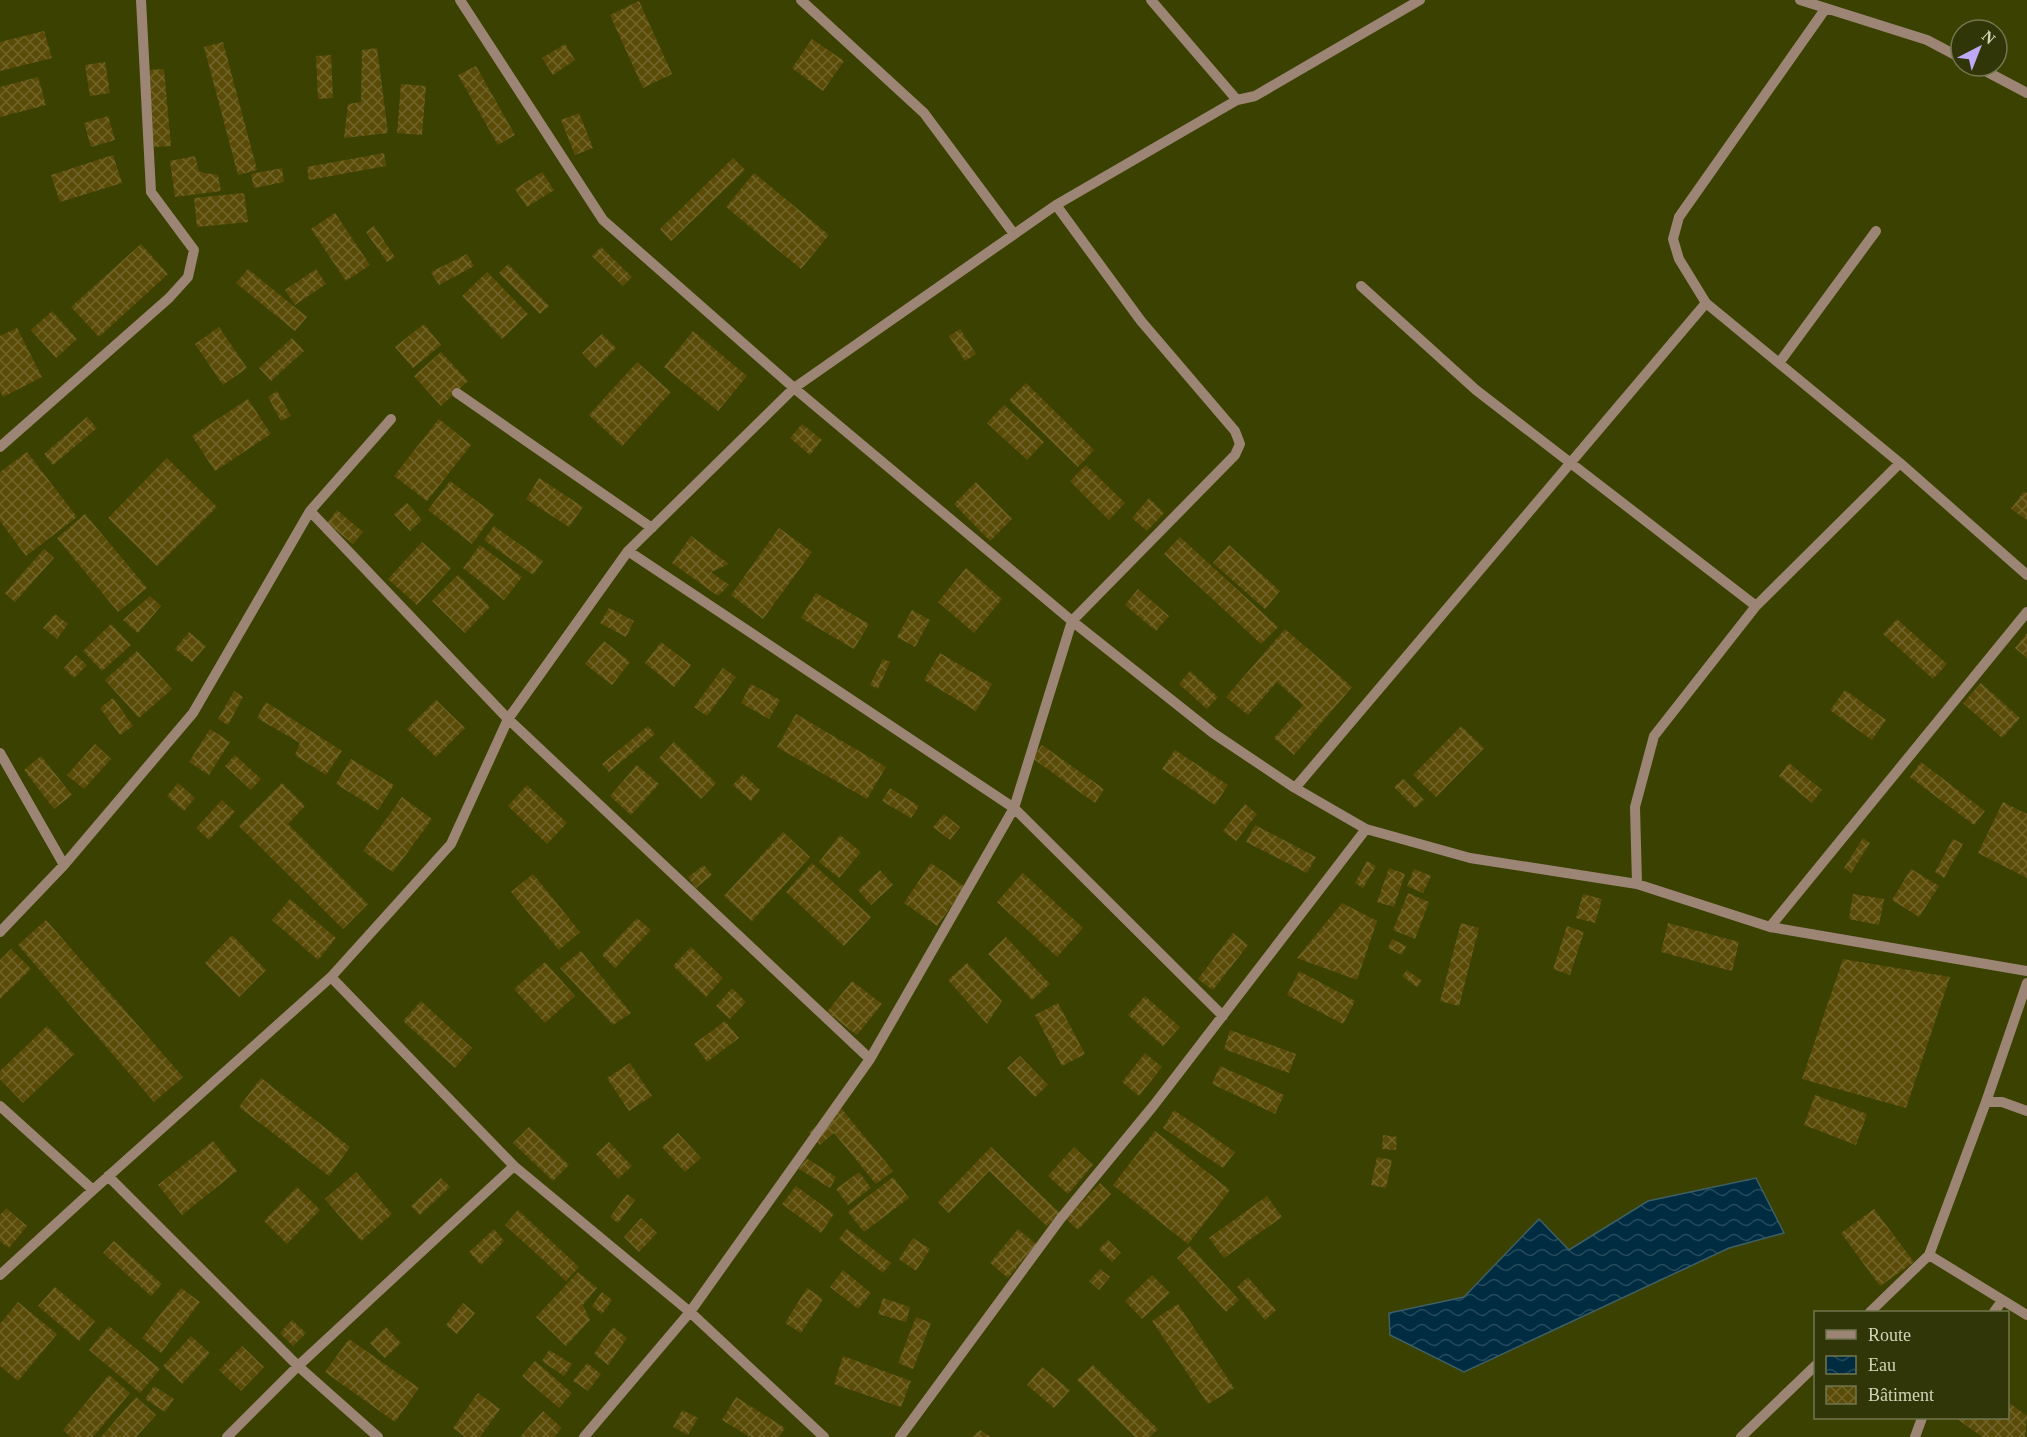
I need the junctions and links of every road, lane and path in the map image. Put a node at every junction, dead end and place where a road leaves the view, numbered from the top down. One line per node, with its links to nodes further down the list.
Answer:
1 (141, 0): 21 (street)
2 (460, 0): 18 (street)
3 (801, 0): 14 (street)
4 (1151, 0): 11 (street)
5 (1420, 0): 11 (street)
6 (1800, 0): 7 (street)
7 (1826, 8): 8 (street); 16 (street)
8 (1949, 52)
9 (1999, 78): 10 (street)
10 (2027, 93)
11 (1237, 100): 12 (street)
12 (1056, 205): 14 (street); 30 (street)
13 (1876, 231): 17 (street)
14 (1014, 234): 18 (street)
15 (1361, 286): 22 (street)
16 (1706, 303): 17 (street); 22 (street)
17 (1779, 363): 23 (street)
18 (794, 388): 25 (street); 30 (street)
19 (457, 393): 25 (street)
20 (391, 419): 24 (street)
21 (0, 447)
22 (1571, 462): 28 (street); 33 (street)
23 (1900, 463): 27 (street); 28 (street)
24 (310, 511): 31 (street); 36 (street)
25 (652, 528): 26 (street)
26 (628, 551): 31 (street); 34 (street)
27 (2027, 575)
28 (1756, 606): 37 (street)
29 (2027, 612): 38 (street)
30 (1072, 621): 33 (street); 34 (street)
31 (508, 718): 41 (street); 44 (street)
32 (0, 753): 36 (street)
33 (1295, 788): 35 (street)
34 (1014, 808): 43 (street); 44 (street)
35 (1366, 829): 37 (street); 43 (street)
36 (64, 865): 39 (street)
37 (1637, 884): 38 (street)
38 (1770, 927): 40 (street)
39 (0, 932)
40 (2027, 971)
41 (331, 977): 48 (street); 49 (street)
42 (2027, 983): 45 (street)
43 (1223, 1016): 65 (street)
44 (870, 1059): 56 (street)
45 (1986, 1102): 47 (street); 51 (street)
46 (0, 1106): 50 (street)
47 (2027, 1111)
48 (514, 1166): 56 (street); 58 (street)
49 (108, 1176): 50 (street); 58 (street)
50 (93, 1190): 52 (street)
51 (1929, 1255): 53 (street); 54 (street)
52 (0, 1275)
53 (2002, 1301): 55 (street); 57 (street)
54 (1871, 1311)
55 (1995, 1311)
56 (690, 1312): 63 (street); 64 (street)
57 (2027, 1315)
58 (298, 1366): 61 (street); 62 (street)
59 (1814, 1366): 66 (street)
60 (1922, 1419): 67 (street)
61 (227, 1437)
62 (378, 1437)
63 (584, 1437)
64 (824, 1437)
65 (900, 1437)
66 (1741, 1437)
67 (1915, 1437)

